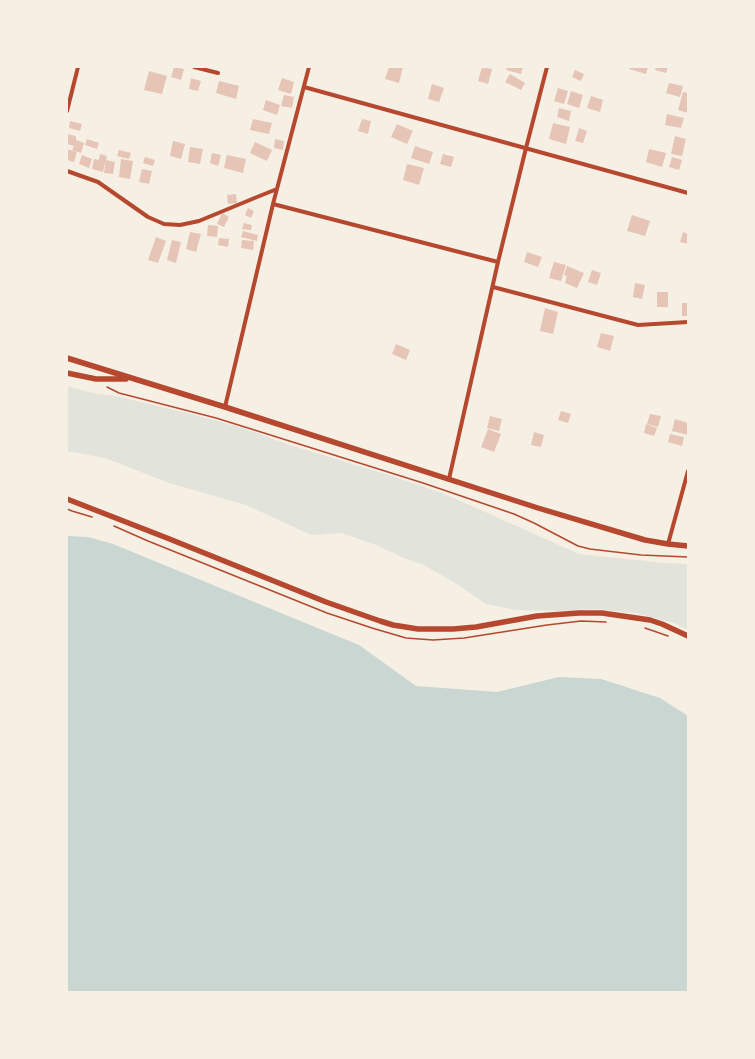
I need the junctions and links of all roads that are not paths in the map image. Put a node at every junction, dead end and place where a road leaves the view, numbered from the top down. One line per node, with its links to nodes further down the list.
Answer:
1 (78, 67): 7 (street)
2 (194, 67): 5 (street)
3 (309, 67): 6 (street)
4 (547, 67): 8 (street)
5 (218, 73)
6 (304, 87): 8 (street); 10 (street)
7 (67, 111)
8 (526, 148): 11 (street); 13 (street)
9 (67, 171): 10 (street)
10 (277, 189): 12 (street)
11 (688, 193)
12 (273, 204): 13 (street); 19 (street)
13 (498, 262): 14 (street)
14 (493, 287): 15 (street); 21 (street)
15 (688, 322)
16 (67, 358): 18 (street)
17 (67, 373): 18 (street)
18 (132, 379): 19 (street)
19 (225, 407): 21 (street)
20 (688, 471): 23 (street)
21 (449, 479): 23 (street)
22 (67, 499): 25 (street)
23 (668, 544): 24 (street)
24 (688, 546)
25 (688, 636)

